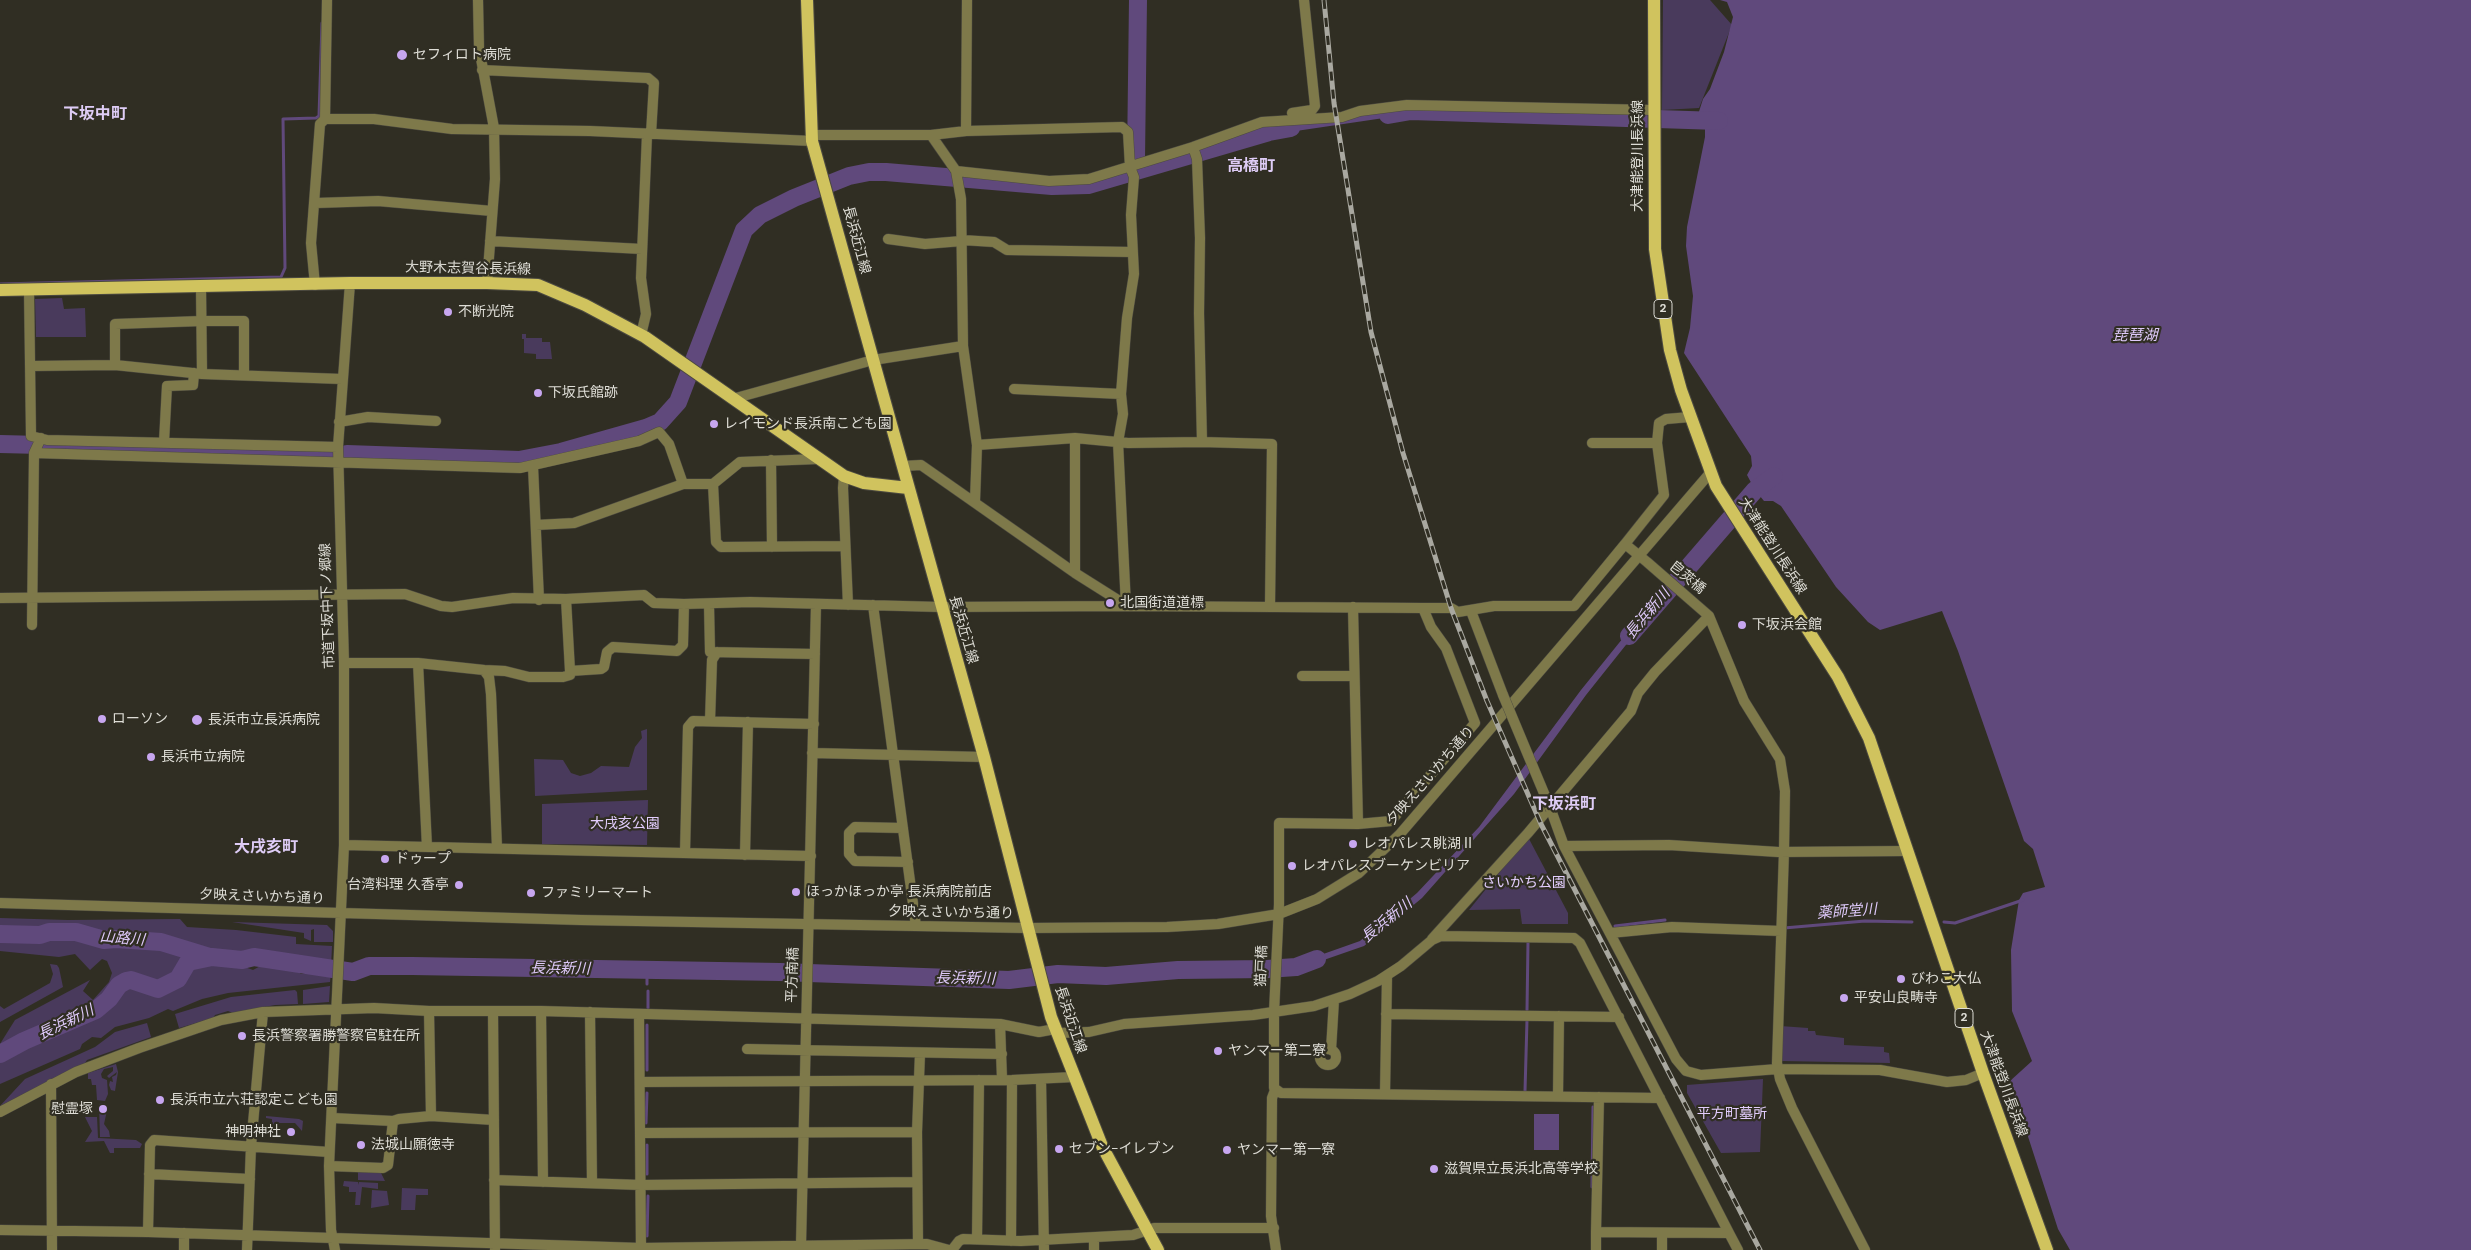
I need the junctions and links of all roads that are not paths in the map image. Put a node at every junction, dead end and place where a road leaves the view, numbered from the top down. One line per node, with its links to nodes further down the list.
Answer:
1 (328, 0): 9 (street)
2 (478, 0): 7 (street)
3 (807, 0): 15 (main road, 長浜近江線)
4 (967, 0): 12 (street)
5 (1304, 0): 10 (street)
6 (1654, 0): 8 (main road, 大津能登川長浜線 / 2)
7 (482, 70): 11 (street); 13 (street)
8 (1653, 116): 10 (street); 44 (main road, 大津能登川長浜線 / 2)
9 (325, 119): 11 (street); 19 (street)
10 (1262, 122): 16 (street)
11 (494, 128): 13 (street); 20 (street)
12 (966, 131): 14 (street); 17 (street)
13 (649, 134): 15 (street); 24 (street)
14 (932, 135): 15 (street); 18 (street)
15 (812, 138): 35 (main road, 長浜近江線)
16 (1195, 152): 17 (street); 51 (street)
17 (1134, 168): 18 (street); 25 (street)
18 (957, 176): 22 (street)
19 (316, 203): 20 (street); 28 (street)
20 (492, 211): 23 (street)
21 (888, 239): 22 (street)
22 (962, 240): 25 (street); 34 (street)
23 (490, 241): 24 (street); 26 (street)
24 (642, 249): 33 (street)
25 (1132, 252): 42 (street)
26 (487, 282): 27 (main road, 大野木志賀谷長浜線); 33 (main road, 大野木志賀谷長浜線)
27 (350, 283): 28 (main road, 大野木志賀谷長浜線); 40 (street, 市道下坂中下ノ郷線)
28 (315, 286): 29 (main road, 大野木志賀谷長浜線)
29 (201, 287): 31 (main road, 大野木志賀谷長浜線); 32 (street)
30 (0, 290): 31 (main road, 大野木志賀谷長浜線)
31 (29, 290): 37 (street)
32 (202, 321): 36 (street); 38 (street); 39 (street)
33 (641, 334): 43 (main road, 大野木志賀谷長浜線)
34 (963, 346): 35 (street); 54 (street)
35 (873, 360): 43 (street); 61 (main road, 長浜近江線)
36 (115, 365): 37 (street); 38 (street)
37 (31, 366): 47 (street)
38 (198, 374): 39 (street); 49 (street)
39 (244, 374): 40 (street)
40 (342, 379): 46 (street, 市道下坂中下ノ郷線)
41 (1014, 388): 42 (street)
42 (1121, 394): 50 (street)
43 (736, 398): 57 (main road, 大野木志賀谷長浜線)
44 (1690, 417): 53 (street); 62 (main road, 大津能登川長浜線 / 2)
45 (436, 421): 46 (street)
46 (339, 422): 55 (street, 市道下坂中下ノ郷線)
47 (41, 438): 49 (street); 56 (street)
48 (1075, 438): 50 (street); 54 (street); 73 (street)
49 (164, 442): 55 (street)
50 (1118, 442): 51 (street); 84 (street)
51 (1202, 442): 85 (street)
52 (1592, 443): 53 (street)
53 (1657, 443): 69 (street)
54 (977, 445): 67 (street)
55 (338, 447): 59 (street, 市道下坂中下ノ郷線)
56 (34, 453): 59 (street); 75 (street)
57 (818, 459): 58 (street); 63 (main road, 大野木志賀谷長浜線)
58 (771, 460): 65 (street); 71 (street)
59 (338, 462): 60 (street); 74 (street, 市道下坂中下ノ郷線)
60 (532, 466): 64 (street); 68 (street)
61 (903, 466): 66 (main road, 長浜近江線); 67 (street)
62 (1710, 473): 72 (street, 夕映えさいかち通り); 113 (main road, 大津能登川長浜線 / 2)
63 (844, 476): 66 (main road, 大野木志賀谷長浜線); 70 (street)
64 (683, 484): 65 (street); 68 (street)
65 (712, 484): 71 (street)
66 (908, 488): 87 (main road, 長浜近江線)
67 (975, 501): 73 (street)
68 (536, 525): 77 (street)
69 (1625, 544): 72 (street, 皀莢橋); 89 (street)
70 (844, 546): 71 (street); 82 (street)
71 (772, 547)
72 (1639, 556): 90 (street, 皀莢橋); 120 (street, 夕映えさいかち通り)
73 (1075, 573): 84 (street)
74 (341, 595): 75 (street); 77 (street); 94 (street, 市道下坂中下ノ郷線)
75 (32, 597): 76 (street); 91 (street)
76 (0, 598)
77 (539, 600): 78 (street)
78 (566, 600): 79 (street); 97 (street)
79 (684, 604): 80 (street); 97 (street)
80 (709, 604): 81 (street); 92 (street)
81 (816, 604): 82 (street); 93 (street, 平方南橋)
82 (848, 605): 83 (street)
83 (873, 606): 87 (street); 104 (street)
84 (1125, 606): 85 (street); 87 (street)
85 (1270, 606): 86 (street)
86 (1354, 607): 88 (street); 99 (street)
87 (942, 608): 105 (main road, 長浜近江線)
88 (1423, 608): 89 (street); 106 (street)
89 (1471, 611): 109 (street, bridge)
90 (1707, 613): 112 (street); 126 (street)
91 (32, 625)
92 (717, 652): 93 (street); 100 (street)
93 (815, 654): 102 (street, 平方南橋)
94 (344, 663): 95 (street); 108 (street, 市道下坂中下ノ郷線)
95 (418, 664): 96 (street); 110 (street)
96 (484, 670): 97 (street); 111 (street)
97 (570, 671)
98 (1302, 676): 99 (street)
99 (1354, 676): 106 (street)
100 (710, 721): 101 (street); 114 (street)
101 (748, 722): 102 (street); 115 (street)
102 (814, 724): 103 (street, 平方南橋)
103 (812, 753): 104 (street); 116 (street, 平方南橋)
104 (893, 754): 105 (street); 107 (street)
105 (984, 757): 123 (main road, 長浜近江線)
106 (1358, 824): 120 (street, 猫戸橋)
107 (903, 828): 117 (street); 117 (street)
108 (344, 845): 110 (street); 119 (street, 市道下坂中下ノ郷線)
109 (1564, 846): 112 (street); 125 (street)
110 (427, 848): 111 (street)
111 (497, 848): 114 (street)
112 (1784, 851): 113 (street); 124 (street)
113 (1907, 851): 149 (main road, 大津能登川長浜線 / 2)
114 (685, 852): 115 (street)
115 (745, 854): 116 (street)
116 (810, 856): 121 (street, 平方南橋)
117 (908, 862): 122 (street)
118 (0, 903): 119 (street, 夕映えさいかち通り)
119 (341, 912): 121 (street, 夕映えさいかち通り); 129 (street, 市道下坂中下ノ郷線)
120 (1279, 914): 123 (street, 夕映えさいかち通り); 130 (street, 猫戸橋)
121 (809, 924): 122 (street, 夕映えさいかち通り); 138 (street, 平方南橋)
122 (916, 926): 123 (street, 夕映えさいかち通り)
123 (1027, 928): 142 (main road, 長浜近江線)
124 (1781, 931): 125 (street); 148 (street)
125 (1610, 933): 148 (street)
126 (1430, 942): 127 (street); 140 (street)
127 (1386, 976): 128 (street); 137 (street)
128 (1334, 1000): 130 (street); 145 (street)
129 (337, 1005): 131 (street); 134 (street); 165 (street)
130 (1274, 1009): 142 (street); 158 (street, 猫戸橋)
131 (429, 1011): 132 (street); 164 (street)
132 (494, 1011): 133 (street); 166 (street)
133 (540, 1011): 135 (street); 177 (street)
134 (263, 1012): 157 (street); 171 (street)
135 (590, 1012): 136 (street); 179 (street)
136 (639, 1014): 138 (street); 156 (street)
137 (1386, 1014): 139 (street); 159 (street)
138 (806, 1016): 141 (street); 144 (street, 平方南橋)
139 (1559, 1016): 140 (street); 160 (street)
140 (1619, 1017): 162 (street)
141 (1000, 1024): 142 (street); 147 (street)
142 (1054, 1027): 150 (main road, 長浜近江線)
143 (747, 1049): 144 (street)
144 (806, 1050): 146 (street); 155 (street, 平方南橋)
145 (1331, 1050)
146 (920, 1053): 147 (street); 153 (street)
147 (1002, 1054): 151 (street)
148 (1778, 1069): 149 (street); 214 (street)
149 (1983, 1073): 215 (main road, 大津能登川長浜線 / 2)
150 (1074, 1077): 152 (street); 185 (main road, 長浜近江線)
151 (1007, 1079): 152 (street); 154 (street); 196 (street)
152 (1042, 1079): 198 (street)
153 (918, 1080): 154 (street); 155 (street); 169 (street)
154 (979, 1080): 194 (street)
155 (805, 1081): 156 (street); 168 (street, 平方南橋)
156 (640, 1082): 170 (street)
157 (51, 1084): 163 (street); 184 (street)
158 (1276, 1090): 159 (street); 182 (street, 猫戸橋)
159 (1385, 1094): 160 (street)
160 (1558, 1096): 161 (street)
161 (1599, 1097): 162 (street); 187 (street)
162 (1660, 1098): 190 (street)
163 (0, 1112)
164 (431, 1116): 166 (street); 167 (street)
165 (332, 1118): 167 (street); 172 (street)
166 (494, 1120): 176 (street)
167 (393, 1122): 173 (street)
168 (804, 1132): 169 (street); 170 (street); 181 (street, 平方南橋)
169 (917, 1132): 178 (street)
170 (640, 1133): 180 (street)
171 (251, 1146): 172 (street); 174 (street); 175 (street)
172 (329, 1152): 173 (street)
173 (328, 1166): 193 (street)
174 (149, 1174): 175 (street); 186 (street)
175 (250, 1179): 191 (street)
176 (494, 1180): 177 (street); 199 (street)
177 (543, 1182): 179 (street)
178 (917, 1182): 181 (street); 195 (street)
179 (592, 1183): 180 (street)
180 (641, 1185): 181 (street); 202 (street)
181 (802, 1185): 197 (street, 平方南橋)
182 (1274, 1228): 185 (street); 210 (street, 猫戸橋)
183 (0, 1230): 184 (street)
184 (52, 1230): 186 (street); 203 (street)
185 (1147, 1231): 192 (street); 209 (main road, 長浜近江線)
186 (148, 1232): 188 (street)
187 (1596, 1232): 189 (street); 211 (street)
188 (184, 1233): 191 (street); 204 (street)
189 (1662, 1233): 190 (street); 212 (street)
190 (1729, 1233): 213 (street)
191 (247, 1236): 193 (street); 205 (street)
192 (1094, 1238): 198 (street); 208 (street)
193 (333, 1239): 199 (street); 206 (street)
194 (977, 1240): 196 (street); 207 (street)
195 (918, 1244): 200 (street); 207 (street)
196 (1018, 1244): 198 (street)
197 (801, 1245): 201 (street); 202 (street)
198 (1044, 1245)
199 (495, 1247): 202 (street)
200 (897, 1247): 201 (street)
201 (838, 1248)
202 (641, 1249)
203 (52, 1250)
204 (184, 1250)
205 (247, 1250)
206 (335, 1250)
207 (950, 1250)
208 (1094, 1250)
209 (1158, 1250)
210 (1276, 1250)
211 (1596, 1250)
212 (1662, 1250)
213 (1738, 1250)
214 (1865, 1250)
215 (2047, 1250)

